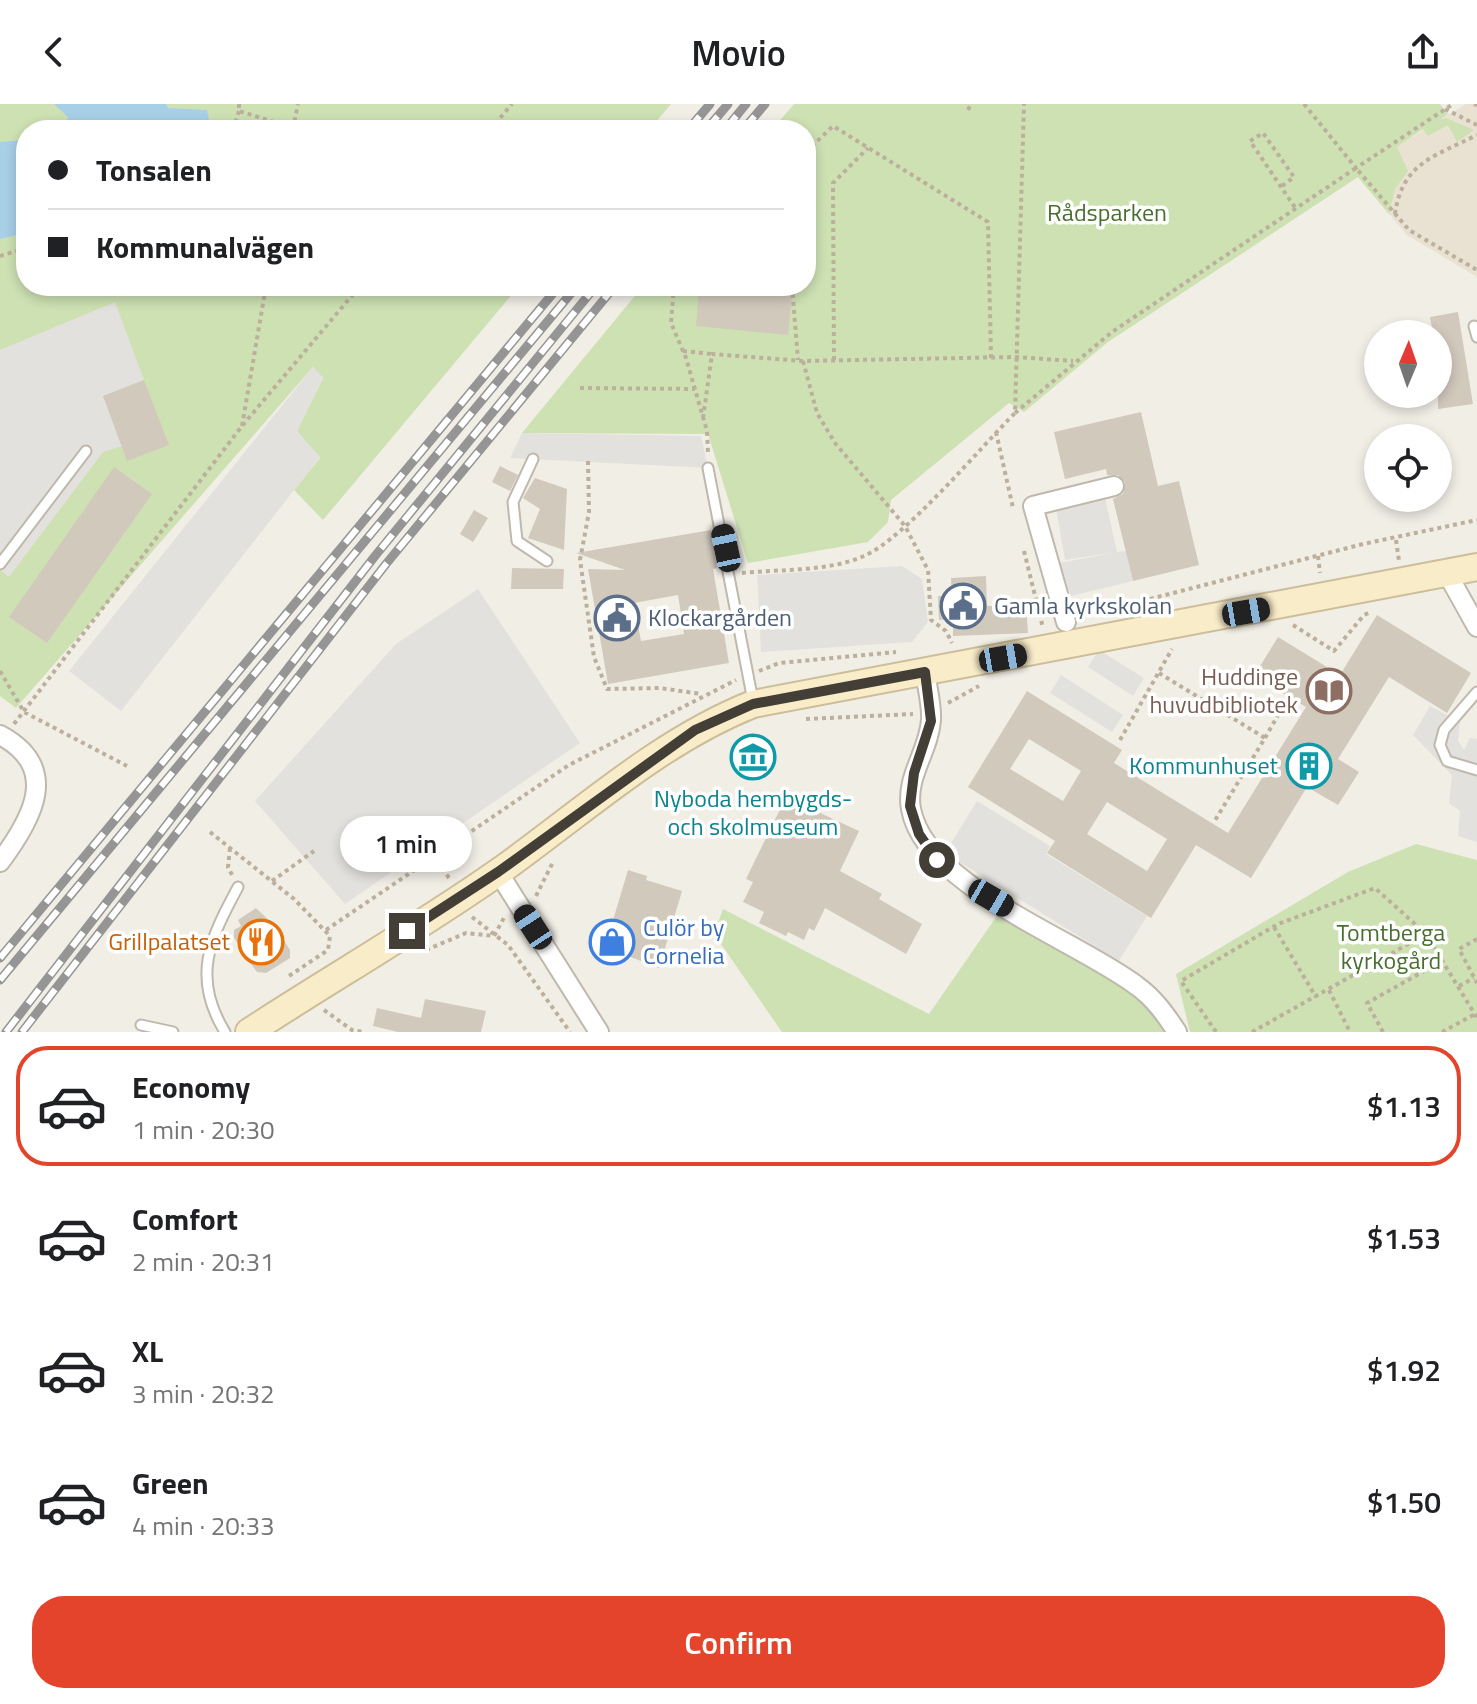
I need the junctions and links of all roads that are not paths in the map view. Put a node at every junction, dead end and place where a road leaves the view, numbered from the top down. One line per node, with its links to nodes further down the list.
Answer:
1 (1474, 326): 2 (lane)
2 (1477, 337)
3 (86, 451): 8 (lane)
4 (533, 459): 7 (lane)
5 (708, 468): 15 (lane)
6 (1114, 486): 11 (street)
7 (547, 561)
8 (0, 564)
9 (1477, 567): 10 (street)
10 (1448, 575): 12 (street); 13 (street)
11 (1066, 622)
12 (1477, 627)
13 (925, 672): 15 (street); 26 (street)
14 (1477, 692): 17 (lane)
15 (753, 704): 19 (street)
16 (0, 735): 18 (street)
17 (1477, 770)
18 (0, 862)
19 (498, 872): 24 (street); 25 (street)
20 (238, 887): 23 (lane)
21 (141, 1025): 22 (lane)
22 (173, 1032)
23 (225, 1032)
24 (249, 1032)
25 (599, 1032)
26 (1177, 1032)

